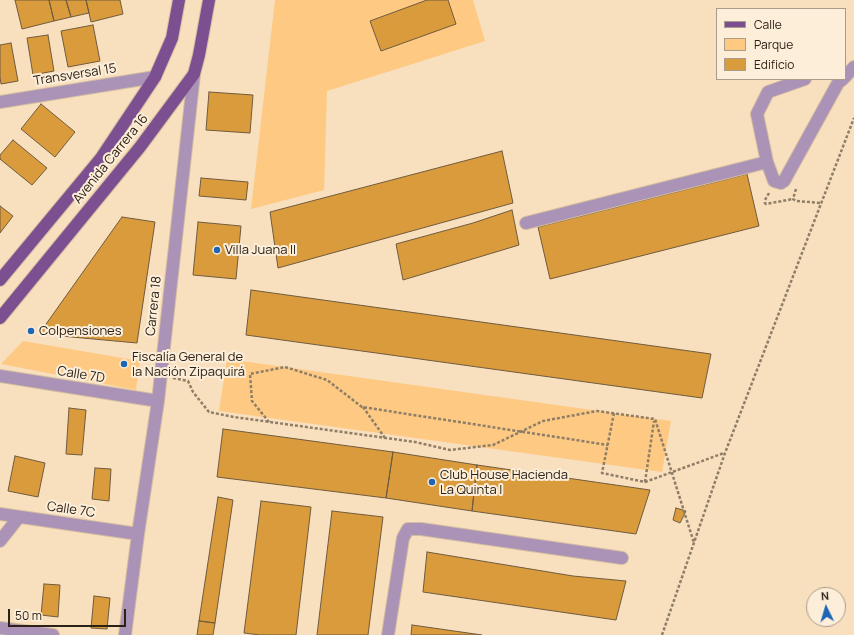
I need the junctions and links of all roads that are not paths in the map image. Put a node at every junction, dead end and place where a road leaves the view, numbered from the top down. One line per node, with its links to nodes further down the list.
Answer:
1 (180, 0): 6 (main road, Avenida Carrera 16)
2 (208, 0): 4 (main road, Avenida Carrera 16)
3 (854, 67): 5 (street)
4 (194, 74): 13 (main road, Avenida Carrera 16); 15 (street, Carrera 18)
5 (846, 76)
6 (154, 77): 9 (street, Transversal 15); 12 (main road, Avenida Carrera 16)
7 (802, 80): 10 (street)
8 (842, 80): 10 (street)
9 (0, 102)
10 (767, 162): 11 (street)
11 (526, 223)
12 (1, 278)
13 (0, 318)
14 (0, 376): 15 (street, Calle 7D)
15 (158, 401): 18 (street, Carrera 18)
16 (0, 514): 17 (street, Calle 7C)
17 (19, 517): 18 (street, Calle 7C); 19 (street)
18 (138, 534): 23 (street, Carrera 18)
19 (0, 541)
20 (622, 558): 24 (street)
21 (0, 628): 22 (street)
22 (53, 635)
23 (125, 635)
24 (388, 635)

